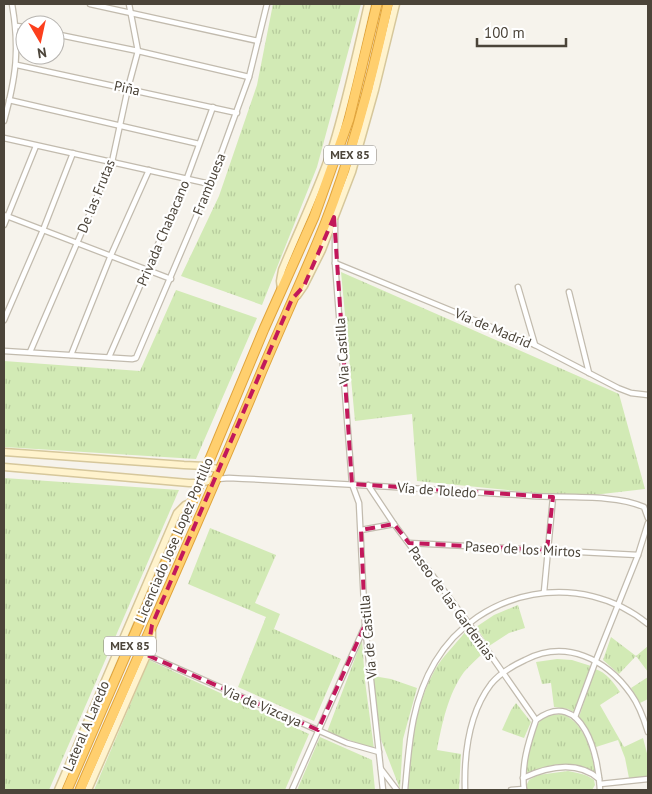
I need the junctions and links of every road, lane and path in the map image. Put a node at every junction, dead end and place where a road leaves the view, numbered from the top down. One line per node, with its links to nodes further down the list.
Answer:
1 (12, 4): 10 (street)
2 (90, 4): 9 (street)
3 (129, 4): 9 (street, De las Frutas)
4 (267, 4): 12 (street, Frambuesa)
5 (368, 4): 40 (street, Licenciado Jose Lopez Portillo)
6 (377, 4): 40 (highway, Licenciado Jose Lopez Portillo / MEX 85)
7 (388, 4): 42 (highway, Licenciado Jose Lopez Portillo / MEX 85)
8 (396, 4): 31 (street, Licenciado Jose Lopez Portillo)
9 (131, 13): 12 (street); 13 (street, De las Frutas)
10 (15, 20)
11 (65, 36): 13 (street)
12 (258, 41): 15 (street, Frambuesa)
13 (138, 51): 15 (street); 16 (street, De las Frutas)
14 (17, 65): 16 (street, Piña); 17 (street)
15 (249, 77): 19 (street, Frambuesa)
16 (128, 88): 18 (street, Piña); 21 (street, De las Frutas)
17 (10, 100): 20 (street); 21 (street)
18 (213, 107): 19 (street, Piña); 23 (street, Privada Chabacano)
19 (237, 113): 29 (street, Frambuesa)
20 (4, 121)
21 (120, 125): 23 (street); 26 (street, De las Frutas)
22 (4, 138): 24 (street)
23 (200, 144): 28 (street, Privada Chabacano)
24 (36, 146): 25 (street); 30 (street)
25 (72, 153): 26 (street); 33 (street)
26 (112, 162): 27 (street); 34 (street, De las Frutas)
27 (149, 170): 28 (street); 35 (street)
28 (187, 178): 29 (street); 37 (street, Privada Chabacano)
29 (210, 184): 38 (street, Frambuesa)
30 (6, 215): 32 (street); 33 (street)
31 (334, 217): 36 (street, Via Castilla); 42 (street, Licenciado Jose Lopez Portillo)
32 (4, 225)
33 (43, 230): 34 (street); 43 (street)
34 (77, 242): 35 (street); 46 (street, De las Frutas)
35 (111, 256): 37 (street); 47 (street)
36 (335, 263): 44 (street, Vía de Madrid); 57 (street, Via Castilla)
37 (148, 270): 38 (street); 48 (street, Privada Chabacano)
38 (171, 278): 48 (street, Frambuesa)
39 (518, 287): 44 (street)
40 (282, 291): 52 (highway, Licenciado Jose Lopez Portillo / MEX 85)
41 (569, 292): 49 (street)
42 (292, 299): 54 (highway, Licenciado Jose Lopez Portillo / MEX 85)
43 (4, 320)
44 (534, 345): 49 (street, Vía de Madrid)
45 (4, 351): 46 (street)
46 (30, 352): 47 (street)
47 (71, 355): 48 (street)
48 (109, 357)
49 (589, 373): 50 (street, Vía de Madrid)
50 (648, 395)
51 (4, 452): 52 (street)
52 (205, 466): 54 (street); 56 (highway, Licenciado Jose Lopez Portillo / MEX 85)
53 (4, 467): 56 (street)
54 (219, 474): 55 (street); 55 (street, Vía de Toledo); 56 (street); 70 (highway, Licenciado Jose Lopez Portillo / MEX 85)
55 (229, 478): 57 (street, Vía de Toledo)
56 (199, 483): 60 (highway, Licenciado Jose Lopez Portillo / MEX 85)
57 (352, 484): 58 (street, Vía de Toledo); 64 (street, Vía de Castilla)
58 (368, 485): 59 (street, Vía de Toledo); 63 (street, Paseo de las Gardenias)
59 (553, 497): 61 (street, Vía de Toledo); 66 (street)
60 (192, 502): 86 (street, Lateral A Laredo); 87 (highway, Licenciado Jose Lopez Portillo / MEX 85)
61 (648, 518)
62 (648, 523): 67 (street)
63 (394, 524): 64 (street); 65 (street, Paseo de las Gardenias)
64 (360, 530): 73 (street, Vía de Castilla)
65 (409, 543): 66 (street, Paseo de los Mirtos); 71 (street, Paseo de las Gardenias)
66 (547, 550): 67 (street, Paseo de los Mirtos); 68 (street)
67 (638, 555): 69 (street)
68 (544, 592): 69 (street); 71 (street)
69 (619, 604): 72 (street); 75 (street)
70 (152, 624): 74 (street, Lateral A Laredo); 88 (highway, Licenciado Jose Lopez Portillo / MEX 85)
71 (469, 624): 76 (street, Paseo de las Gardenias); 93 (street)
72 (648, 624)
73 (365, 625): 79 (street); 81 (street, Vía de Castilla)
74 (146, 655): 79 (street, Via de Vizcaya); 89 (street, Lateral A Laredo)
75 (596, 660): 76 (street); 77 (street); 80 (street)
76 (503, 672): 78 (street, Paseo de las Gardenias); 94 (street)
77 (575, 717): 78 (street); 85 (street)
78 (536, 720): 83 (street)
79 (318, 730): 81 (street, Via de Vizcaya); 90 (street)
80 (648, 732)
81 (379, 752): 82 (street, Vía de Castilla)
82 (381, 769): 91 (street, Vía de Castilla); 92 (street)
83 (523, 778): 85 (street); 96 (street)
84 (648, 779): 85 (street)
85 (599, 781): 97 (street)
86 (58, 790)
87 (67, 790)
88 (80, 790)
89 (88, 790)
90 (292, 790)
91 (383, 790)
92 (397, 790)
93 (405, 790)
94 (465, 790)
95 (511, 790): 96 (street)
96 (524, 790)
97 (600, 790)

